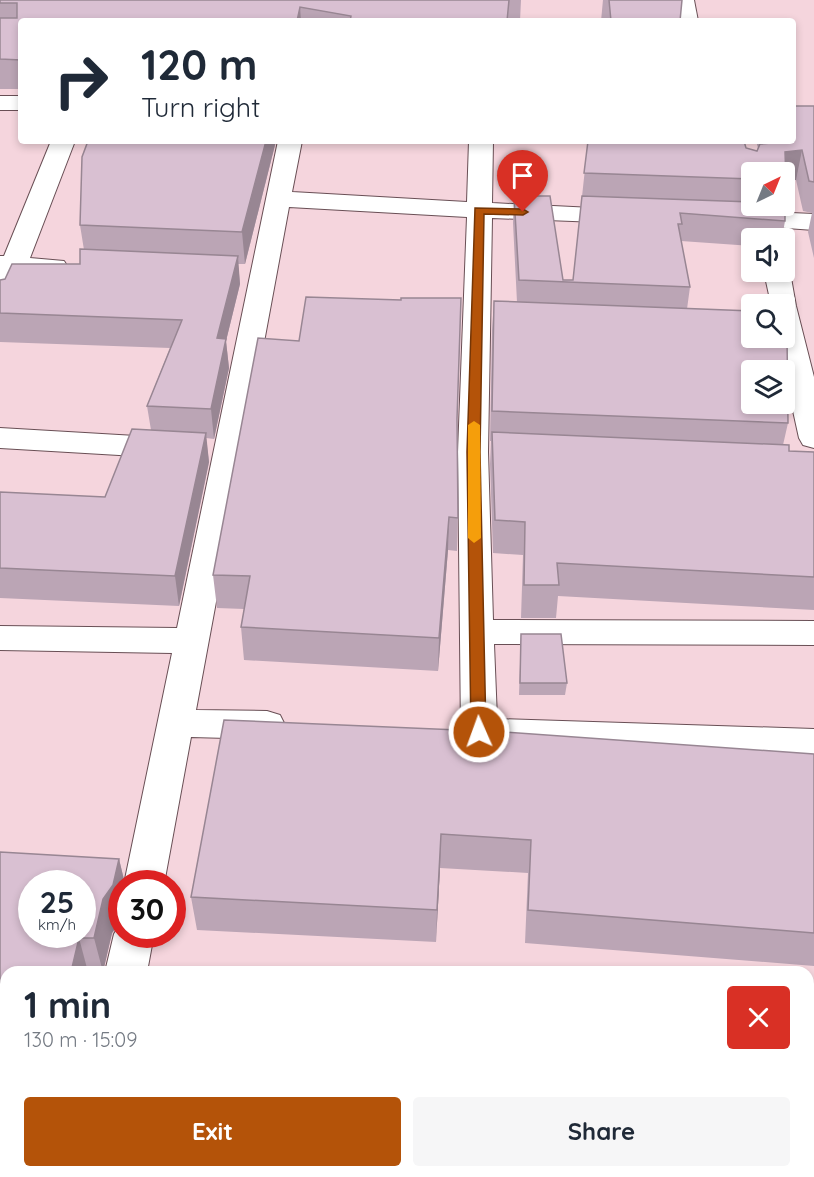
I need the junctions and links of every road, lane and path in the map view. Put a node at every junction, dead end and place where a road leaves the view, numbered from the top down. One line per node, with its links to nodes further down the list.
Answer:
1 (684, 0): 2 (street)
2 (687, 18)
3 (0, 103): 4 (street)
4 (18, 103)
5 (62, 144): 14 (street)
6 (289, 144): 8 (street)
7 (481, 144): 9 (street)
8 (278, 199): 9 (street); 20 (street)
9 (479, 210): 10 (street); 21 (street)
10 (652, 216)
11 (721, 218): 12 (street)
12 (767, 221): 13 (street)
13 (814, 222)
14 (7, 265): 15 (street); 16 (street)
15 (85, 268)
16 (0, 300)
17 (795, 341): 19 (street)
18 (0, 438): 20 (street)
19 (814, 438)
20 (210, 450): 24 (street)
21 (476, 632): 22 (street); 28 (street)
22 (814, 633)
23 (0, 638): 24 (street)
24 (191, 642): 25 (street)
25 (176, 723): 26 (street); 30 (street)
26 (304, 727)
27 (444, 731): 28 (street)
28 (479, 732): 29 (street)
29 (814, 743)
30 (147, 870)
31 (131, 948): 32 (street)
32 (127, 966)

